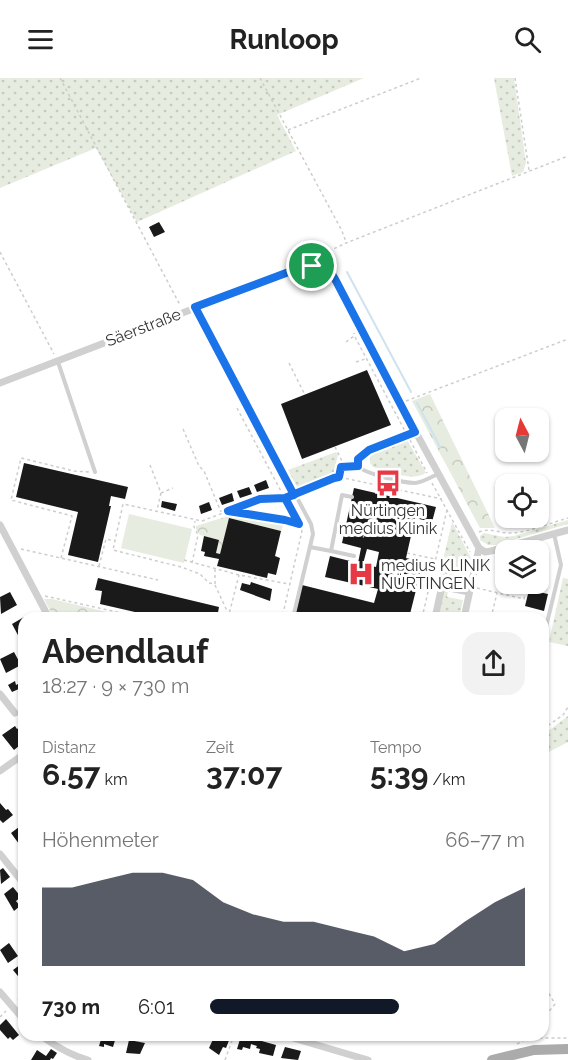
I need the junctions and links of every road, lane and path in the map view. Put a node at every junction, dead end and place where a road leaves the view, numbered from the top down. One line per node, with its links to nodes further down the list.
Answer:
1 (60, 78): 12 (path)
2 (260, 78): 5 (path)
3 (421, 78): 5 (path)
4 (515, 78): 7 (path)
5 (287, 131): 8 (path)
6 (568, 156): 7 (path)
7 (529, 171): 8 (path)
8 (346, 243): 10 (path)
9 (0, 252): 20 (path)
10 (312, 266): 11 (street, Säerstraße); 14 (street, Säerstraße)
11 (195, 307): 12 (street, Säerstraße); 40 (lane)
12 (184, 312): 20 (street, Säerstraße)
13 (353, 330): 15 (path)
14 (362, 333): 15 (path); 18 (street)
15 (354, 336): 17 (path); 19 (path)
16 (568, 339): 25 (path)
17 (346, 342)
18 (374, 356): 19 (path); 25 (street)
19 (366, 358): 21 (path); 29 (path)
20 (57, 360): 23 (street, Säerstraße); 34 (lane)
21 (356, 362)
22 (289, 363): 24 (path)
23 (0, 383)
24 (305, 395)
25 (400, 403): 28 (street)
26 (237, 408): 42 (path)
27 (183, 429): 47 (path)
28 (415, 432): 29 (lane); 35 (street)
29 (407, 436): 32 (lane); 37 (path)
30 (335, 447): 33 (path)
31 (150, 465): 39 (path)
32 (358, 466): 33 (path); 37 (lane)
33 (341, 467): 36 (path)
34 (95, 472): 65 (path)
35 (438, 474): 37 (lane); 55 (street)
36 (339, 477): 40 (path); 43 (path)
37 (430, 478): 43 (path)
38 (173, 488): 39 (path)
39 (160, 493): 45 (path)
40 (294, 495): 42 (path); 58 (lane)
41 (352, 497): 61 (lane)
42 (285, 498): 46 (path); 51 (path)
43 (442, 499): 44 (path)
44 (447, 509): 64 (path); 67 (path)
45 (157, 511): 49 (path); 57 (path)
46 (228, 511): 47 (path); 51 (path)
47 (222, 513): 49 (path)
48 (568, 518): 55 (path)
49 (196, 520): 68 (path)
50 (356, 523): 56 (path)
51 (299, 524): 74 (path)
52 (0, 525): 60 (street)
53 (568, 530): 54 (street)
54 (554, 534): 59 (street); 75 (lane)
55 (472, 536): 59 (street)
56 (364, 537)
57 (115, 541): 69 (path); 73 (path)
58 (310, 547): 61 (lane); 88 (lane)
59 (479, 548): 64 (street)
60 (14, 551): 65 (path); 82 (street)
61 (331, 551): 63 (lane)
62 (407, 553): 67 (path)
63 (354, 556)
64 (477, 557): 77 (street)
65 (61, 558): 69 (path)
66 (184, 560): 68 (path)
67 (436, 560): 89 (path)
68 (192, 563): 70 (path)
69 (99, 567): 72 (path)
70 (215, 569): 71 (path); 73 (path)
71 (239, 575): 74 (path); 86 (path)
72 (158, 580)
73 (215, 584): 85 (path)
74 (290, 585): 87 (path)
75 (556, 586): 76 (path); 93 (lane)
76 (549, 588)
77 (469, 590): 78 (path); 90 (street); 91 (street)
78 (495, 591)
79 (495, 594): 92 (path)
80 (506, 594): 81 (path)
81 (525, 594)
82 (38, 598): 83 (street); 84 (path)
83 (46, 612)
84 (118, 612)
85 (228, 612)
86 (230, 612)
87 (283, 612)
88 (295, 612)
89 (423, 612)
90 (436, 612)
91 (465, 612)
92 (492, 612)
93 (549, 615)
94 (0, 694): 96 (street)
95 (568, 707): 97 (path)
96 (15, 713)
97 (549, 725)
98 (18, 758): 99 (street)
99 (0, 771)
100 (0, 854): 101 (street)
101 (18, 876)
102 (0, 992): 104 (street)
103 (549, 994): 105 (path)
104 (11, 1006): 106 (street); 107 (path)
105 (549, 1012)
106 (18, 1014)
107 (0, 1017)
108 (568, 1038): 109 (path)
109 (549, 1039)
110 (48, 1041): 116 (street)
111 (232, 1041): 117 (path)
112 (303, 1041): 118 (street)
113 (522, 1041): 115 (path)
114 (568, 1049): 115 (main road)
115 (516, 1052): 119 (main road)
116 (88, 1060)
117 (225, 1060)
118 (368, 1060)
119 (492, 1060)

